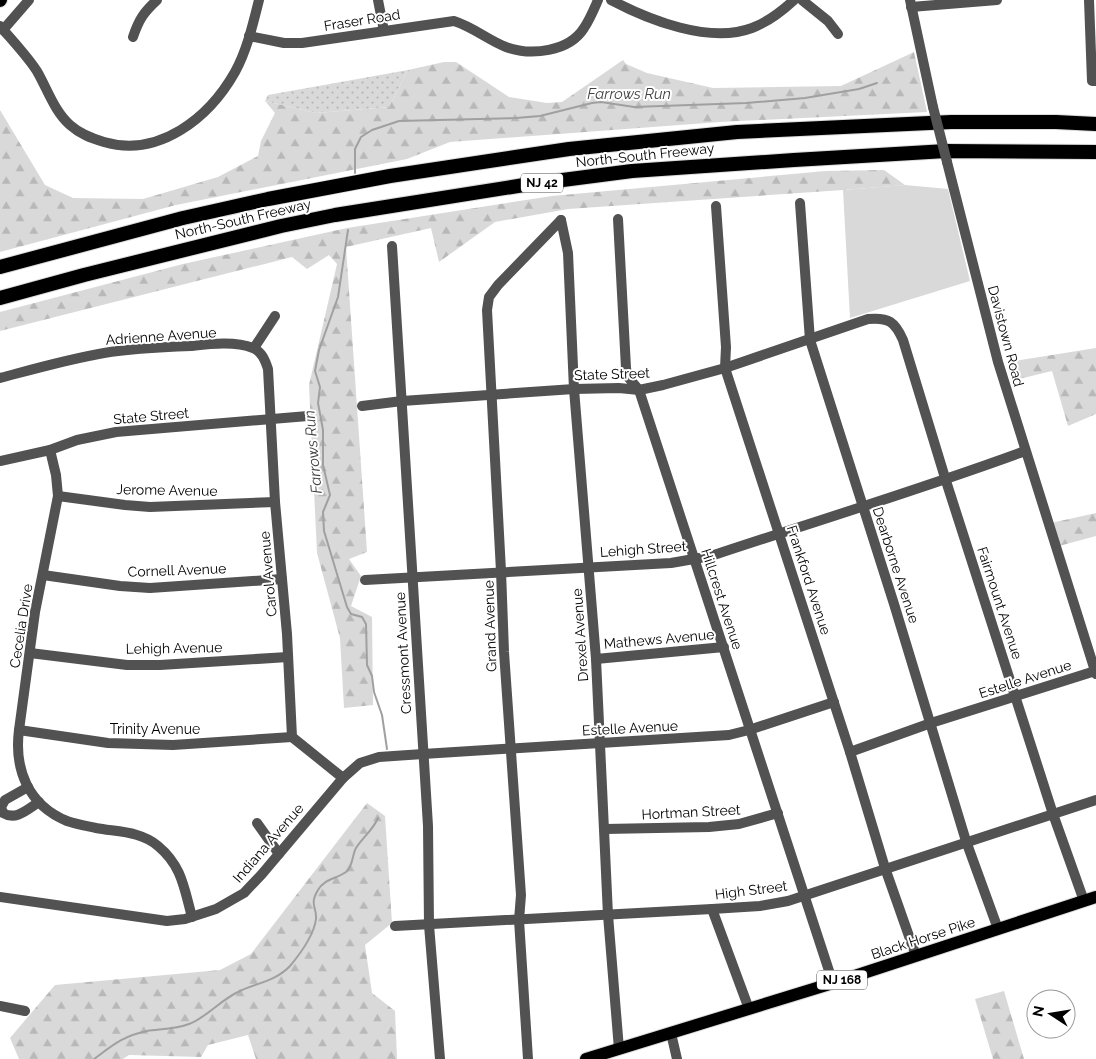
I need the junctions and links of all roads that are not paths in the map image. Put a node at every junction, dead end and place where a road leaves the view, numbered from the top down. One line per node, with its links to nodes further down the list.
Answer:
1 (29, 0): 12 (street)
2 (158, 0): 15 (street)
3 (259, 0): 16 (street)
4 (378, 0): 13 (street)
5 (598, 0): 13 (street, Fraser Road)
6 (611, 0): 7 (street)
7 (794, 0)
8 (802, 0): 14 (street)
9 (997, 0): 11 (street)
10 (1089, 0): 17 (street)
11 (910, 3): 41 (street, Davistown Road, bridge)
12 (2, 28): 16 (street)
13 (384, 31): 16 (street, Fraser Road)
14 (838, 34)
15 (133, 36)
16 (249, 36)
17 (1094, 81)
18 (1096, 124): 25 (highway, North-South Freeway / NJ 42)
19 (1096, 152): 26 (highway, North-South Freeway / NJ 42)
20 (800, 204): 29 (street, Dearborne Avenue)
21 (716, 206): 31 (street, Frankford Avenue)
22 (618, 219): 34 (street, Hillcrest Avenue)
23 (561, 220): 33 (street, Drexel Avenue); 35 (street, Grand Avenue)
24 (392, 246): 36 (street, Cressmont Avenue)
25 (0, 267)
26 (0, 298)
27 (275, 316): 30 (street)
28 (884, 319): 29 (street, State Street); 43 (street, Fairmount Avenue)
29 (810, 340): 31 (street, State Street); 46 (street, Dearborne Avenue)
30 (254, 348): 32 (street, Adrienne Avenue); 39 (street, Carol Avenue)
31 (725, 368): 34 (street, State Street); 47 (street, Frankford Avenue)
32 (0, 378)
33 (574, 389): 34 (street, State Street); 35 (street, State Street); 49 (street, Drexel Avenue)
34 (639, 390): 48 (street, Hillcrest Avenue)
35 (491, 396): 36 (street, State Street); 50 (street, Grand Avenue)
36 (402, 401): 37 (street, State Street); 52 (street, Cressmont Avenue)
37 (362, 406)
38 (308, 416): 39 (street, State Street)
39 (271, 418): 40 (street, State Street); 45 (street, Carol Avenue)
40 (50, 450): 42 (street, State Street); 44 (street, Cecelia Drive)
41 (1025, 451): 43 (street, Lehigh Street); 59 (street, Davistown Road)
42 (0, 461)
43 (946, 481): 46 (street, Lehigh Street); 60 (street, Fairmount Avenue)
44 (58, 496): 45 (street, Jerome Avenue); 51 (street, Cecelia Drive)
45 (275, 502): 53 (street, Carol Avenue)
46 (863, 506): 47 (street, Lehigh Street); 62 (street, Dearborne Avenue)
47 (780, 533): 48 (street, Lehigh Street); 61 (street, Frankford Avenue)
48 (695, 560): 49 (street, Lehigh Street); 55 (street, Hillcrest Avenue)
49 (589, 567): 50 (street, Lehigh Street); 58 (street, Drexel Avenue)
50 (501, 571): 52 (street, Lehigh Street); 67 (street, Grand Avenue)
51 (43, 576): 53 (street, Cornell Avenue); 56 (street, Cecelia Drive)
52 (413, 576): 54 (street, Lehigh Street); 69 (street, Cressmont Avenue)
53 (282, 579): 57 (street, Carol Avenue)
54 (365, 580)
55 (724, 647): 58 (street, Mathews Avenue); 64 (street, Hillcrest Avenue)
56 (30, 653): 57 (street, Lehigh Avenue); 63 (street, Cecelia Drive)
57 (288, 657): 65 (street, Carol Avenue)
58 (596, 659): 66 (street, Drexel Avenue)
59 (1096, 673): 60 (street, Estelle Avenue)
60 (1016, 697): 62 (street, Estelle Avenue); 75 (street, Fairmount Avenue)
61 (834, 702): 64 (street, Estelle Avenue); 68 (street, Frankford Avenue)
62 (931, 723): 68 (street, Estelle Avenue); 78 (street, Dearborne Avenue)
63 (19, 730): 65 (street, Trinity Avenue); 71 (street, Cecelia Drive)
64 (749, 730): 66 (street, Estelle Avenue); 74 (street, Hillcrest Avenue)
65 (292, 738): 70 (street)
66 (600, 744): 67 (street, Estelle Avenue); 77 (street, Drexel Avenue)
67 (510, 749): 69 (street, Estelle Avenue); 87 (street, Grand Avenue)
68 (850, 752): 80 (street, Frankford Avenue)
69 (423, 754): 70 (street, Indiana Avenue); 88 (street, Cressmont Avenue)
70 (343, 778): 79 (street, Indiana Avenue)
71 (28, 786): 73 (street, Cecelia Drive); 73 (street)
72 (1096, 800): 75 (street, High Street)
73 (38, 802): 86 (street, Cecelia Drive)
74 (778, 813): 77 (street, Hortman Street); 81 (street, Hillcrest Avenue)
75 (1052, 814): 78 (street, High Street); 83 (street, Fairmount Avenue)
76 (257, 823): 79 (street)
77 (605, 829): 85 (street, Drexel Avenue)
78 (966, 841): 80 (street, High Street); 90 (street, Dearborne Avenue)
79 (279, 854): 86 (street, Indiana Avenue)
80 (885, 868): 81 (street, High Street); 91 (street, Frankford Avenue)
81 (805, 895): 84 (street, High Street); 92 (street, Hillcrest Avenue)
82 (0, 897): 86 (street, Indiana Avenue)
83 (1090, 899): 90 (main road, Black Horse Pike / NJ 168)
84 (712, 909): 85 (street, High Street); 94 (street)
85 (608, 915): 87 (street, High Street); 97 (street, Drexel Avenue)
86 (192, 917)
87 (519, 920): 88 (street, High Street); 99 (street, Grand Avenue)
88 (429, 924): 89 (street, High Street); 98 (street, Cressmont Avenue)
89 (395, 926)
90 (998, 929): 91 (main road, Black Horse Pike / NJ 168)
91 (916, 956): 92 (main road, Black Horse Pike / NJ 168)
92 (833, 983): 94 (main road, Black Horse Pike / NJ 168)
93 (0, 1006): 95 (street)
94 (749, 1009): 96 (main road, Black Horse Pike / NJ 168)
95 (25, 1011)
96 (671, 1033): 97 (main road, Black Horse Pike / NJ 168); 101 (street)
97 (619, 1049): 100 (main road, Black Horse Pike / NJ 168)
98 (440, 1059)
99 (528, 1059)
100 (586, 1059)
101 (677, 1059)

